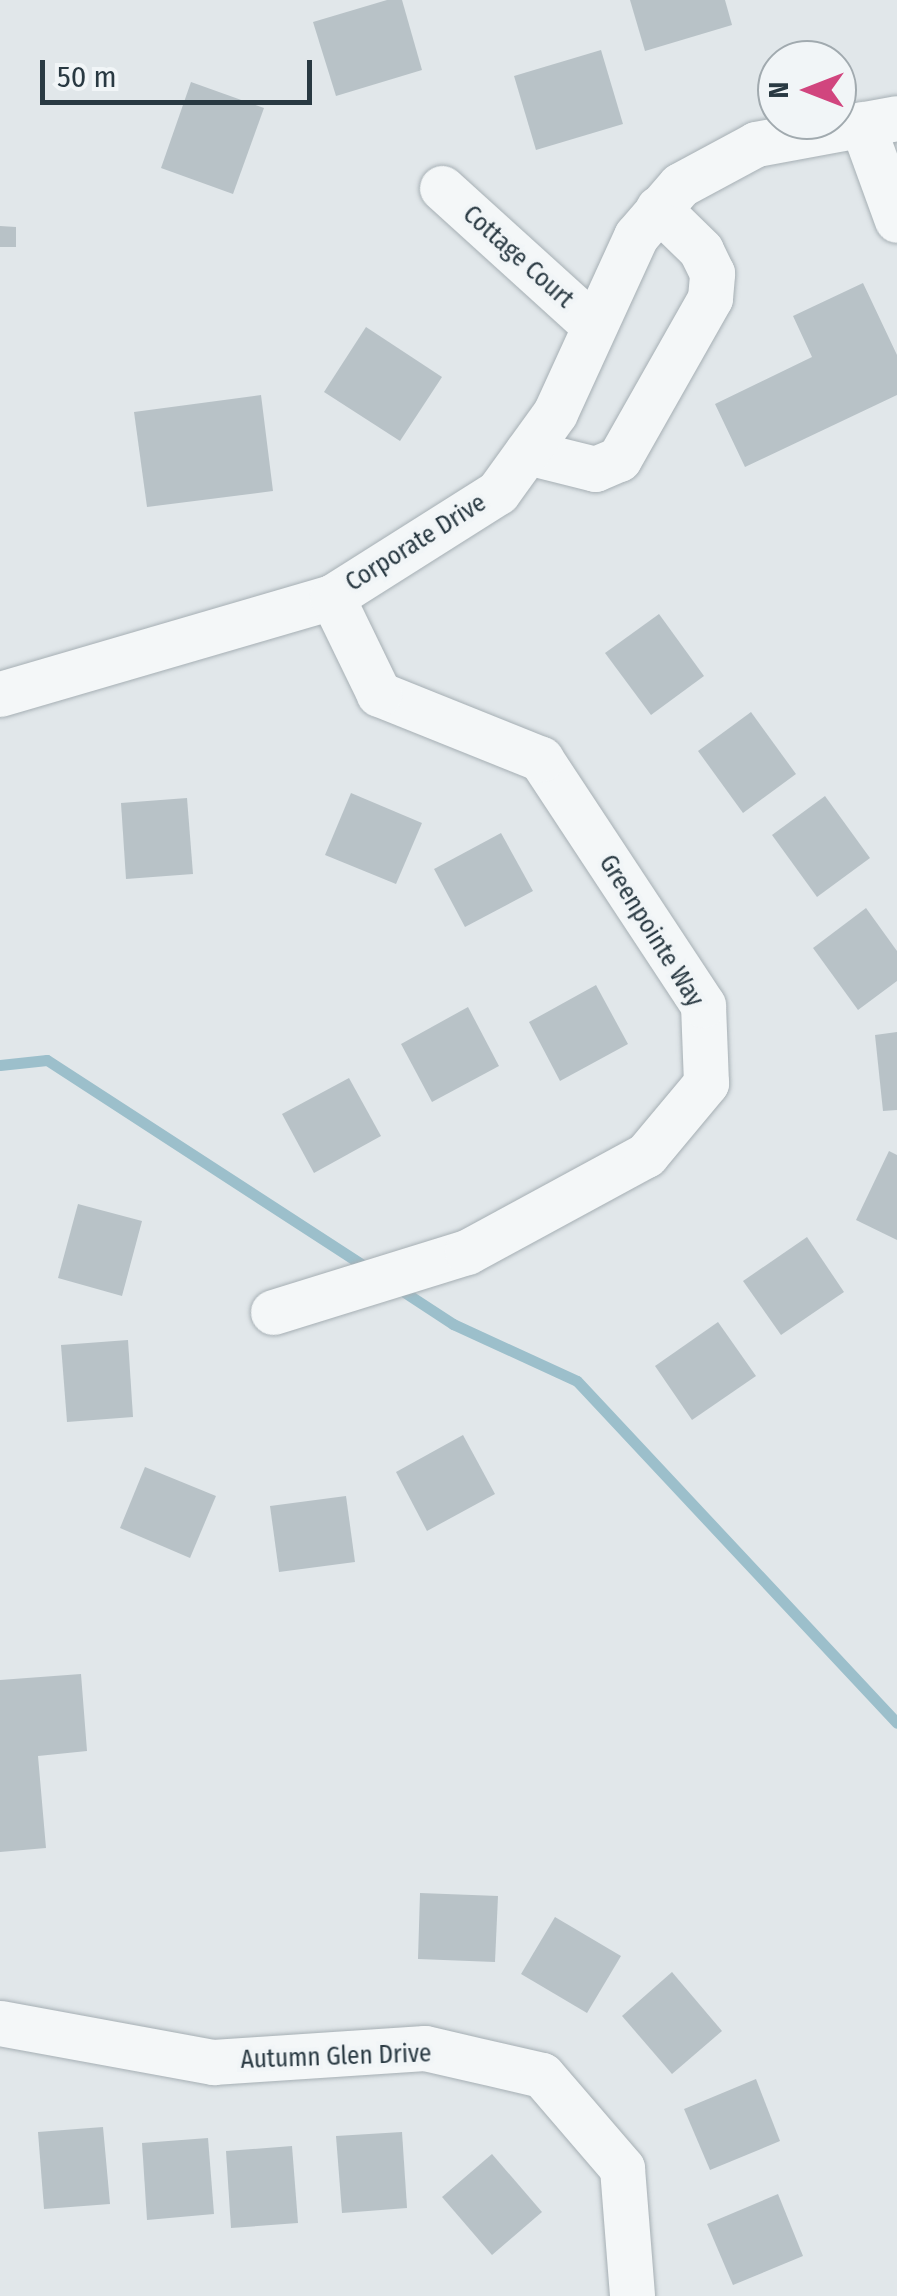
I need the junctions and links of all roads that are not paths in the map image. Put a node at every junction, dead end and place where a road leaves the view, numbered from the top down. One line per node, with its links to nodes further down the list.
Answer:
1 (880, 121): 3 (street, Corporate Drive); 4 (street)
2 (442, 188): 5 (street, Cottage Court)
3 (658, 208): 5 (street, Corporate Drive); 6 (street)
4 (897, 220)
5 (594, 325): 6 (street, Corporate Drive)
6 (526, 452): 7 (street, Corporate Drive)
7 (332, 596): 8 (street, Corporate Drive); 9 (street, Greenpointe Way)
8 (0, 694)
9 (274, 1312)
10 (0, 2023): 11 (street, Autumn Glen Drive)
11 (632, 2296)

